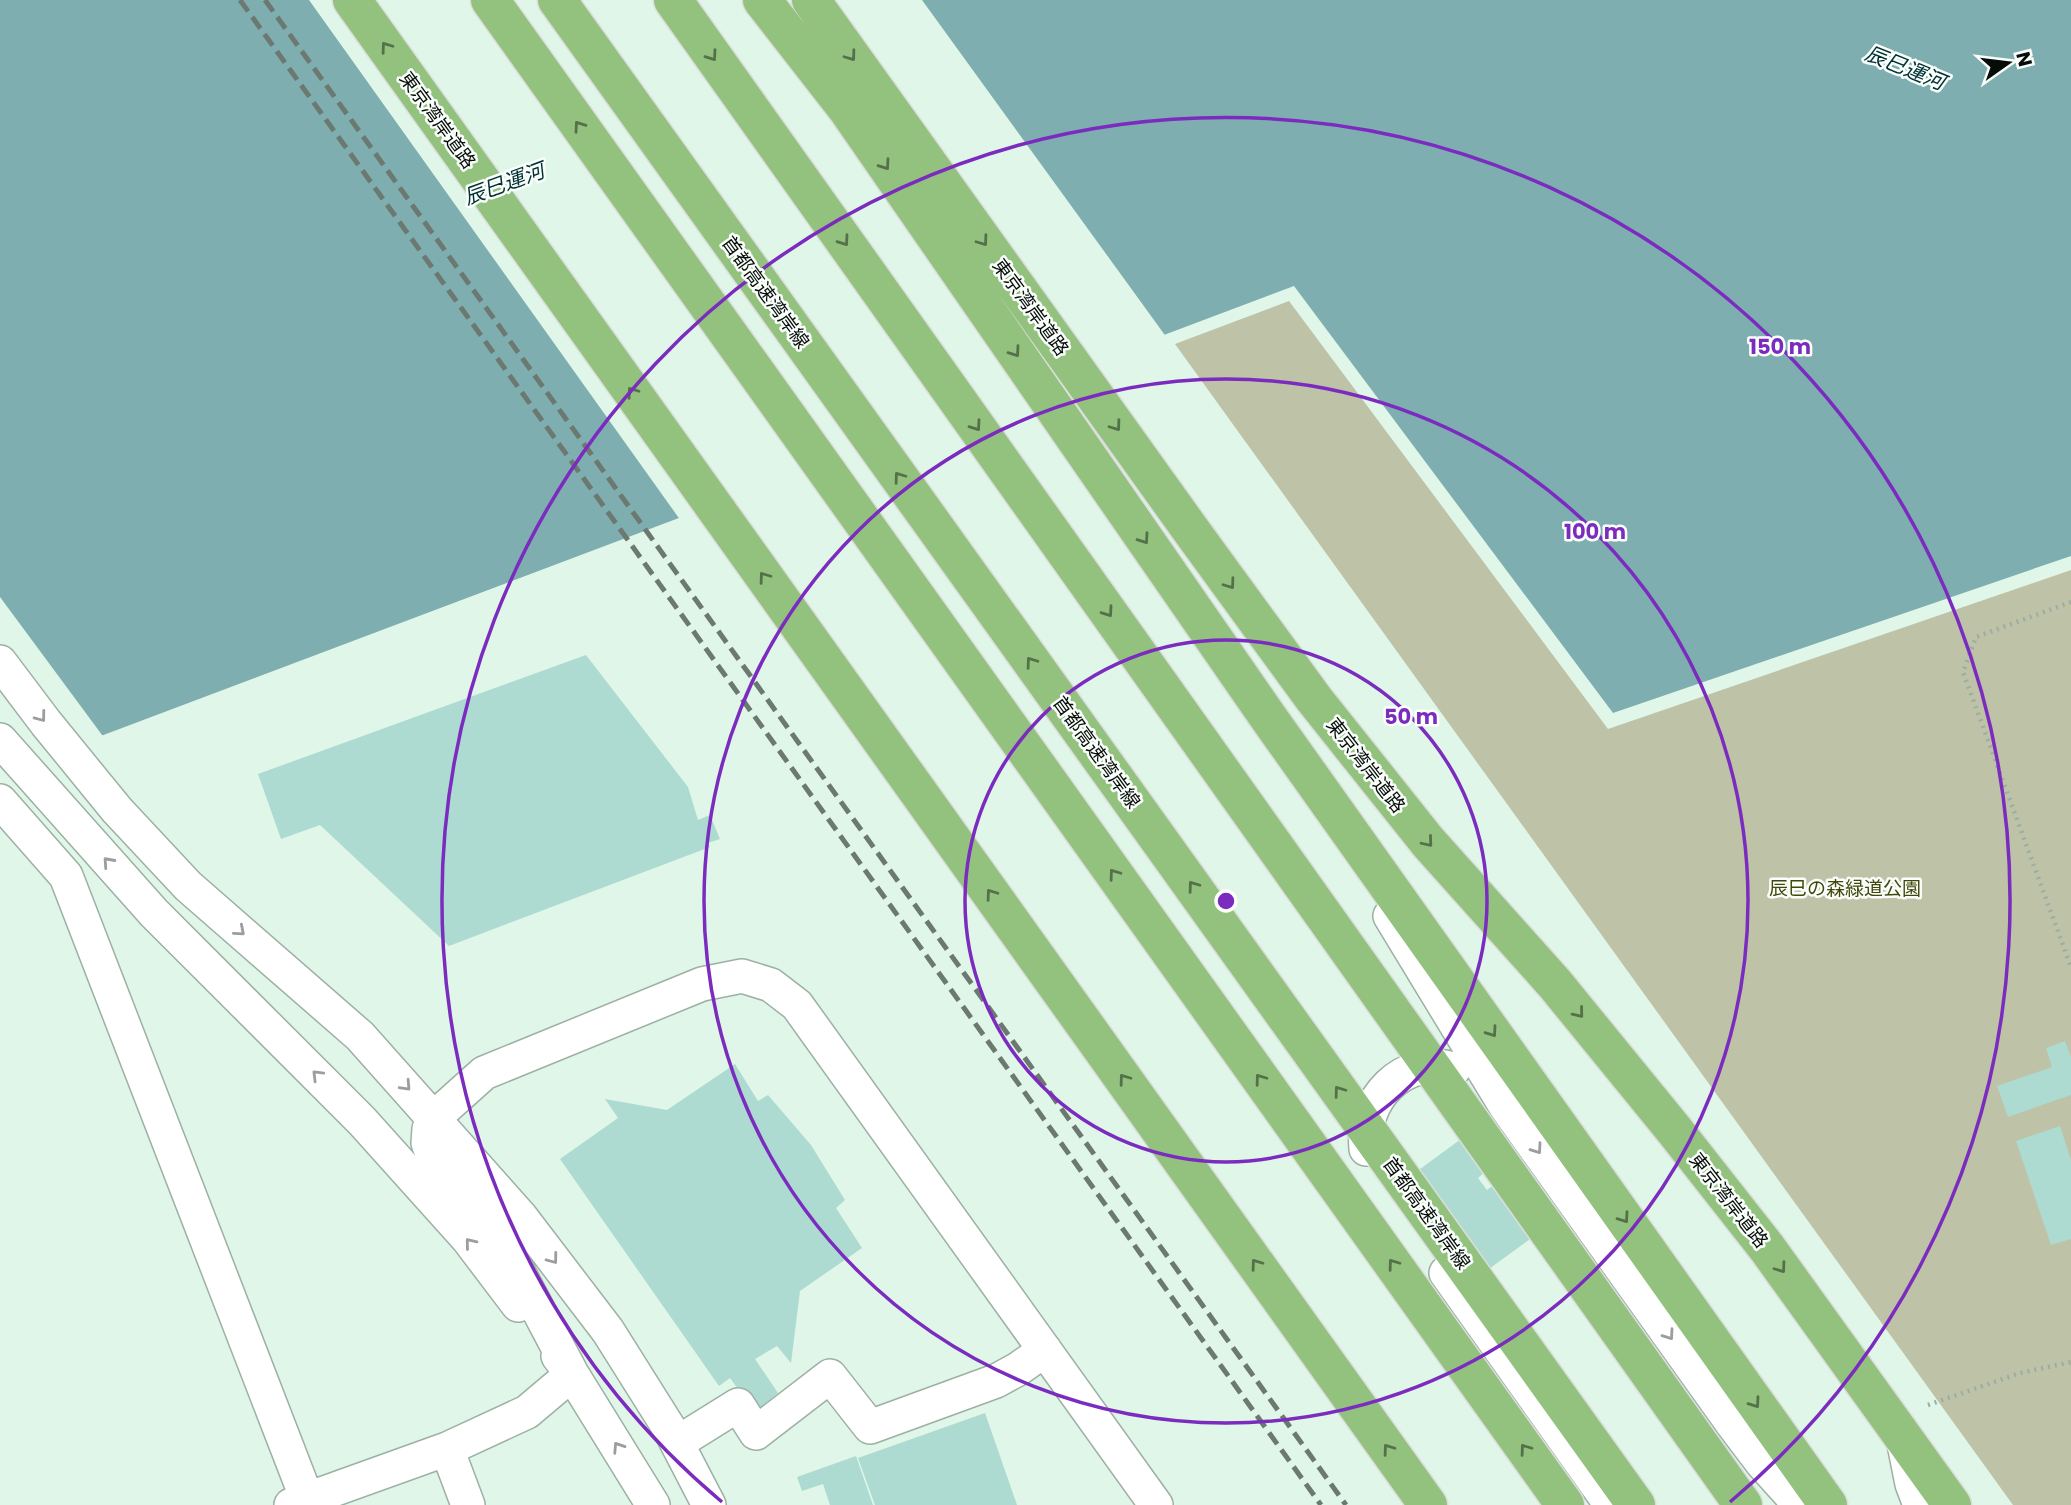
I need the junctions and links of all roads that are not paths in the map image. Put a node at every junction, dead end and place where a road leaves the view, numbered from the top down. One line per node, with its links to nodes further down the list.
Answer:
1 (352, 0): 24 (highway, 東京湾岸道路, one-way to 1)
2 (490, 0): 25 (highway, one-way to 2)
3 (557, 0): 27 (highway, 首都高速湾岸線, one-way to 3)
4 (673, 0): 28 (highway, one-way to 28)
5 (762, 0): 8 (highway, one-way to 8)
6 (811, 0): 16 (highway, 東京湾岸道路, one-way to 16)
7 (0, 662): 12 (street, one-way to 12)
8 (1268, 717): 11 (street); 31 (highway, one-way to 31)
9 (0, 740): 14 (street, one-way to 9)
10 (0, 802): 19 (street)
11 (1506, 1107): 15 (street, one-way to 15); 26 (street)
12 (435, 1117): 13 (street); 14 (street); 17 (street, one-way to 17)
13 (1045, 1350): 17 (street); 23 (street)
14 (572, 1374): 18 (street); 21 (street, one-way to 14)
15 (1731, 1422): 29 (street); 30 (street)
16 (1903, 1436): 32 (street); 33 (highway, 東京湾岸道路)
17 (677, 1443): 22 (street)
18 (447, 1449): 19 (street); 20 (street)
19 (299, 1502)
20 (468, 1505)
21 (653, 1505)
22 (709, 1505)
23 (1156, 1505)
24 (1428, 1505)
25 (1565, 1505)
26 (1611, 1505)
27 (1636, 1505)
28 (1743, 1505)
29 (1760, 1505)
30 (1800, 1505)
31 (1828, 1505)
32 (1920, 1505)
33 (1952, 1505)

